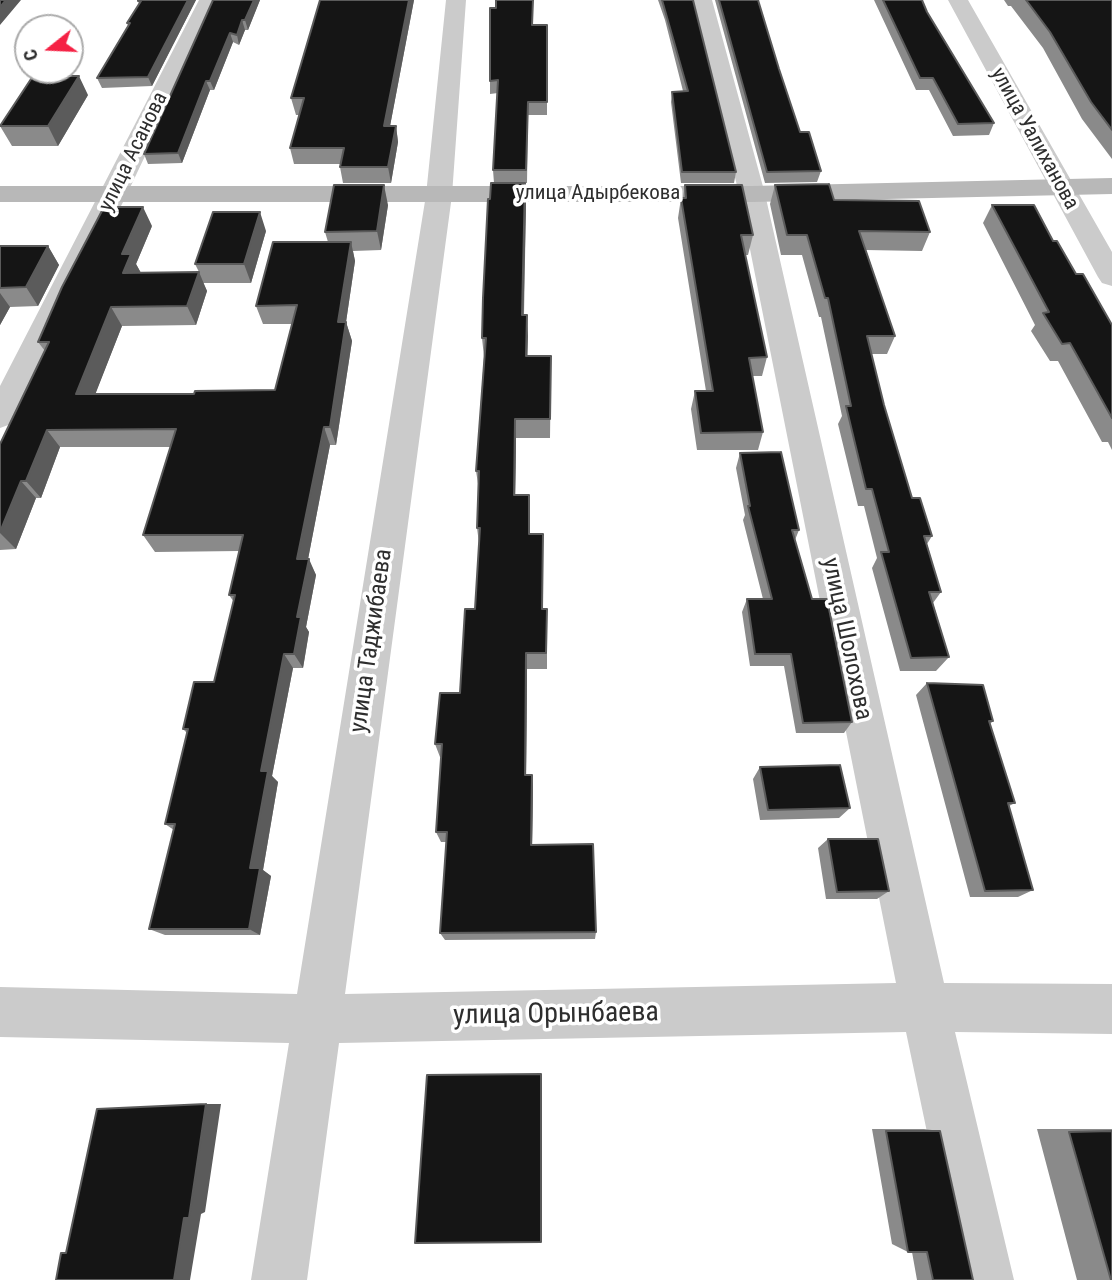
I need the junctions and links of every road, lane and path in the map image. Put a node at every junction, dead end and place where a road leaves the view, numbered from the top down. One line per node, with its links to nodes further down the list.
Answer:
1 (209, 0): 8 (street, улица Асанова)
2 (456, 0): 10 (street, улица Таджибаева)
3 (702, 0): 9 (street, улица Шолохова)
4 (958, 0): 5 (street, улица Уалиханова)
5 (1059, 186): 6 (main road, улица Адырбекова); 9 (main road, улица Адырбекова); 11 (street, улица Уалиханова)
6 (1112, 186)
7 (0, 194): 8 (main road, улица Адырбекова)
8 (114, 194): 10 (main road, улица Адырбекова); 12 (street, улица Асанова)
9 (752, 194): 10 (main road, улица Адырбекова); 13 (street, улица Шолохова)
10 (439, 195): 16 (street, улица Таджибаева)
11 (1112, 276)
12 (0, 416)
13 (925, 1007): 14 (street, улица Орынбаева); 16 (street, улица Орынбаева); 18 (street, улица Шолохова)
14 (1112, 1009)
15 (0, 1012): 16 (street, улица Орынбаева)
16 (316, 1019): 17 (street, улица Таджибаева)
17 (278, 1280)
18 (986, 1280)

